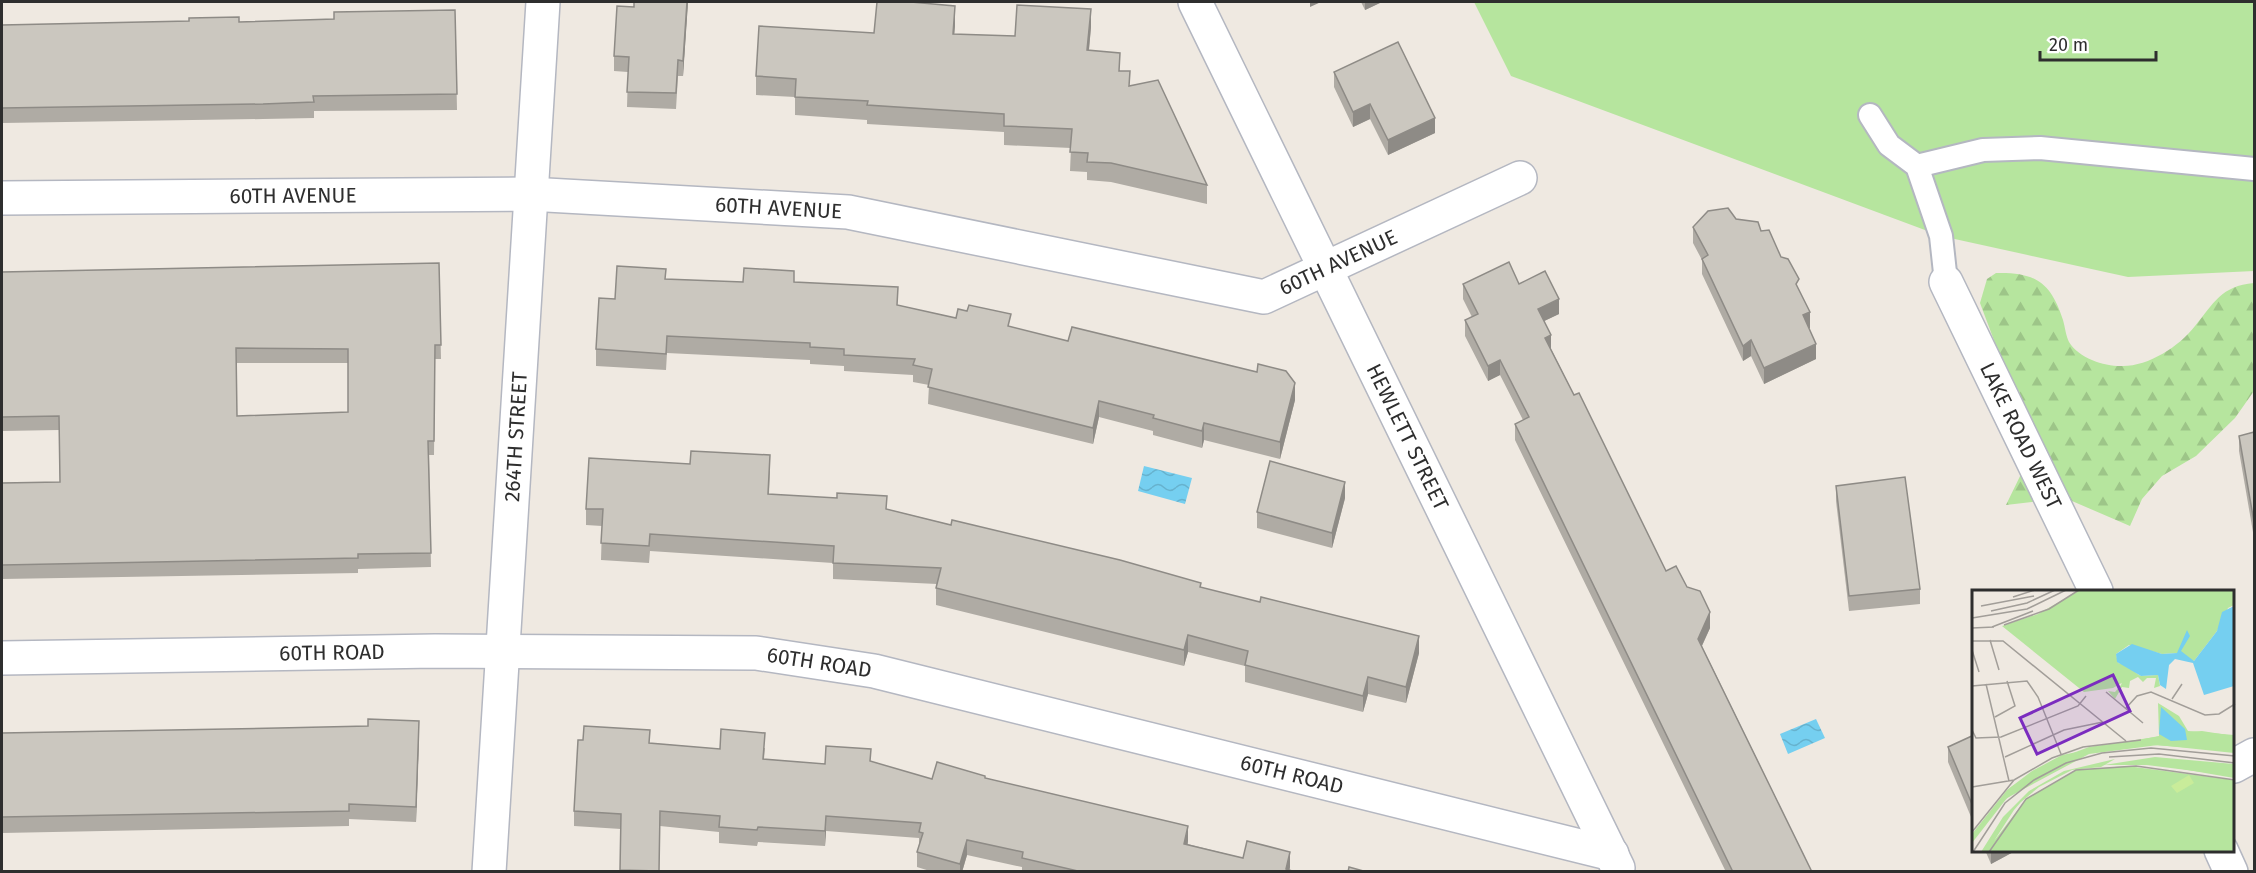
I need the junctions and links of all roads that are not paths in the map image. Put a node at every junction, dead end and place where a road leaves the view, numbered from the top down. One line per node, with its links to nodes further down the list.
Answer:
1 (543, 2): 7 (street, 264TH STREET)
2 (1196, 2): 9 (street, HEWLETT STREET)
3 (1870, 115): 4 (lane)
4 (1917, 166): 5 (lane); 10 (lane)
5 (2254, 169)
6 (1520, 178): 9 (street, 60TH AVENUE)
7 (529, 194): 8 (street, 60TH AVENUE); 9 (street, 60TH AVENUE); 12 (street, 264TH STREET)
8 (2, 198)
9 (1326, 268): 17 (street, HEWLETT STREET)
10 (1946, 282): 11 (street, LAKE ROAD WEST)
11 (2096, 590)
12 (502, 651): 13 (street, 60TH ROAD); 17 (street, 60TH ROAD); 18 (street, 264TH STREET)
13 (2, 658)
14 (2254, 755): 15 (street)
15 (2235, 765)
16 (2222, 852): 19 (street)
17 (1616, 863)
18 (489, 872)
19 (2231, 872)

